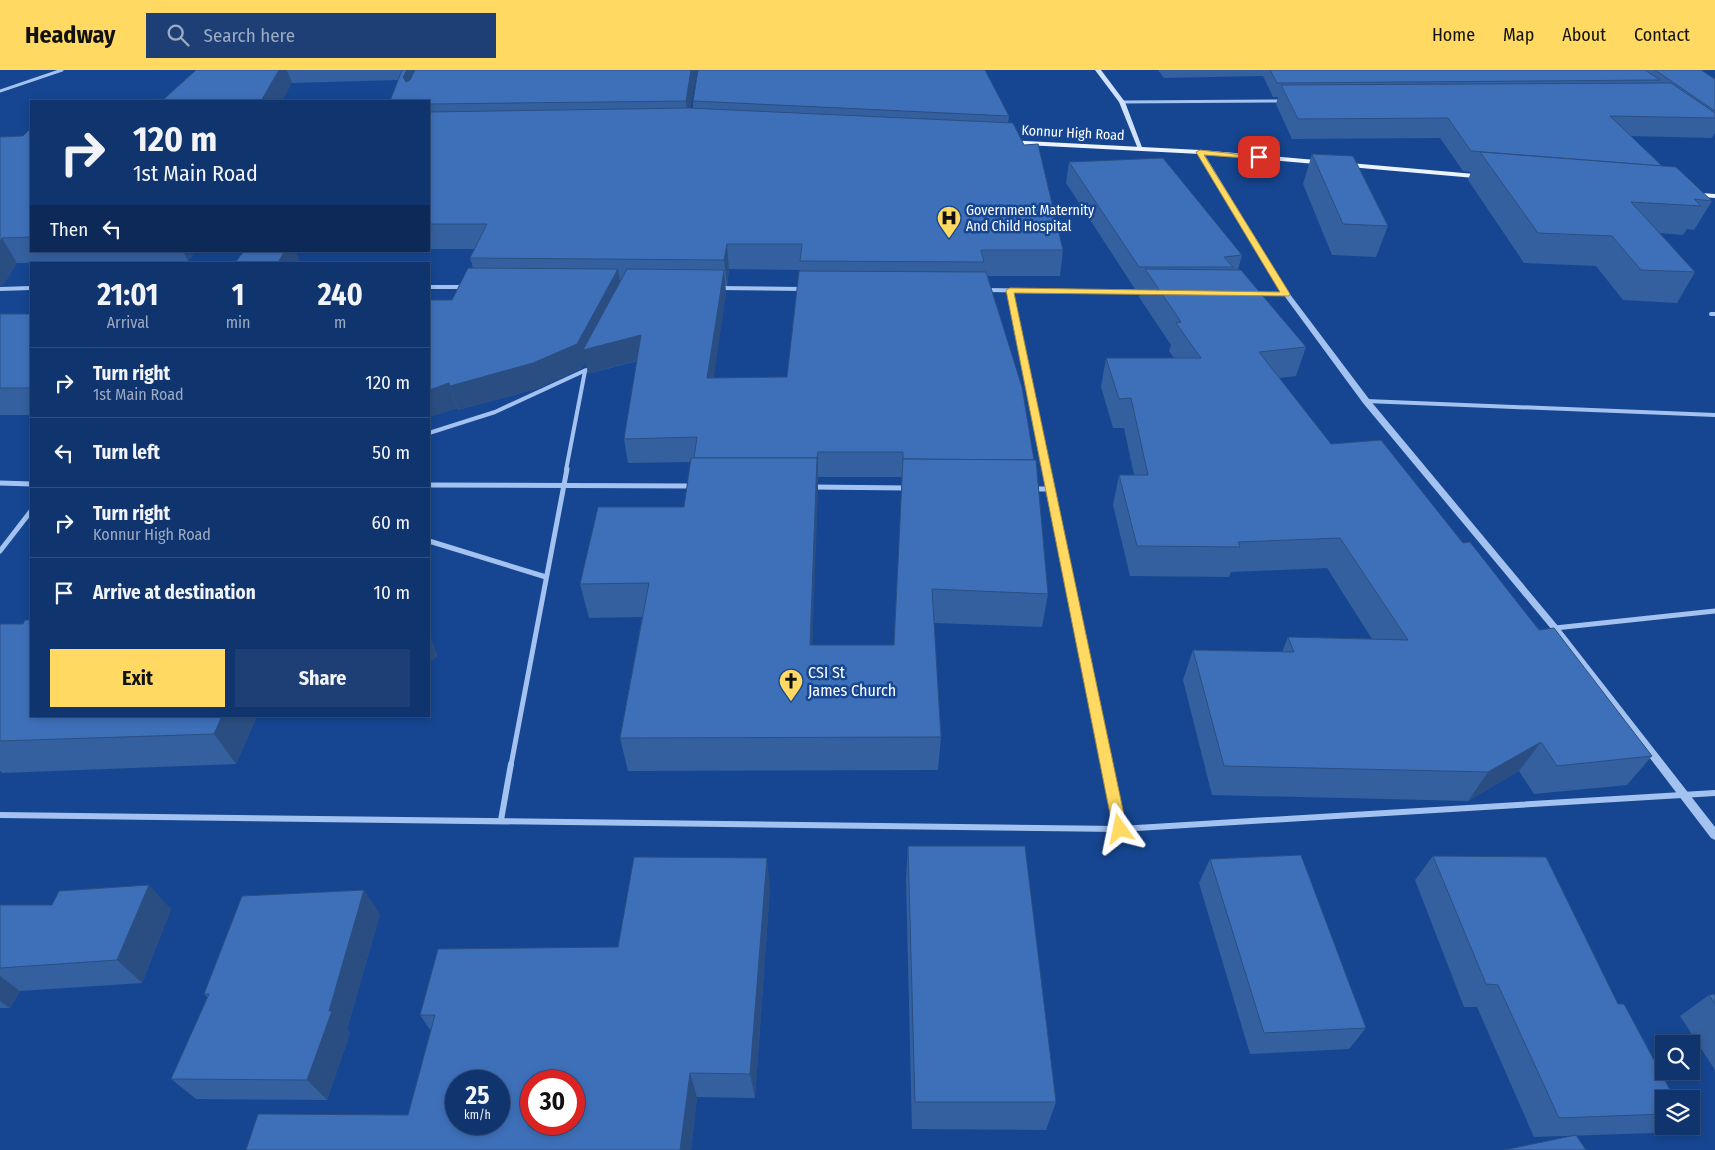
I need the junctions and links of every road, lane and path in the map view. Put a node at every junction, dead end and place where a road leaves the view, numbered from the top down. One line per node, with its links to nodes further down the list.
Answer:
1 (62, 70): 3 (street)
2 (1098, 70): 5 (main road)
3 (0, 91)
4 (1289, 101): 5 (street)
5 (1122, 102): 7 (main road)
6 (998, 142): 7 (main road, Konnur High Road)
7 (1141, 148): 8 (main road, Konnur High Road)
8 (1200, 152): 9 (main road, Konnur High Road); 22 (street)
9 (1497, 178)
10 (1685, 193): 11 (main road)
11 (1715, 196)
12 (430, 287): 13 (street)
13 (467, 287)
14 (30, 288): 16 (street)
15 (717, 288): 17 (street)
16 (0, 289)
17 (805, 289)
18 (980, 290): 19 (street)
19 (1010, 290): 20 (street); 36 (street)
20 (1148, 292)
21 (1246, 294): 22 (street)
22 (1286, 294): 25 (street)
23 (589, 363): 24 (street)
24 (585, 371): 27 (street); 31 (street)
25 (1366, 401): 26 (street); 42 (street)
26 (1714, 415)
27 (430, 433)
28 (0, 483): 29 (street)
29 (30, 484)
30 (430, 485): 31 (street)
31 (563, 485): 32 (street); 40 (street)
32 (703, 486)
33 (802, 487): 34 (street)
34 (911, 488)
35 (1031, 489): 36 (street)
36 (1050, 489): 47 (street)
37 (30, 512): 39 (street)
38 (430, 541): 40 (street)
39 (0, 551)
40 (546, 577): 46 (street)
41 (1715, 611): 42 (street)
42 (1555, 628): 44 (street)
43 (1715, 793): 44 (street)
44 (1684, 797): 47 (street); 48 (street)
45 (0, 815): 46 (street)
46 (501, 820): 47 (street)
47 (1120, 829)
48 (1715, 835)

